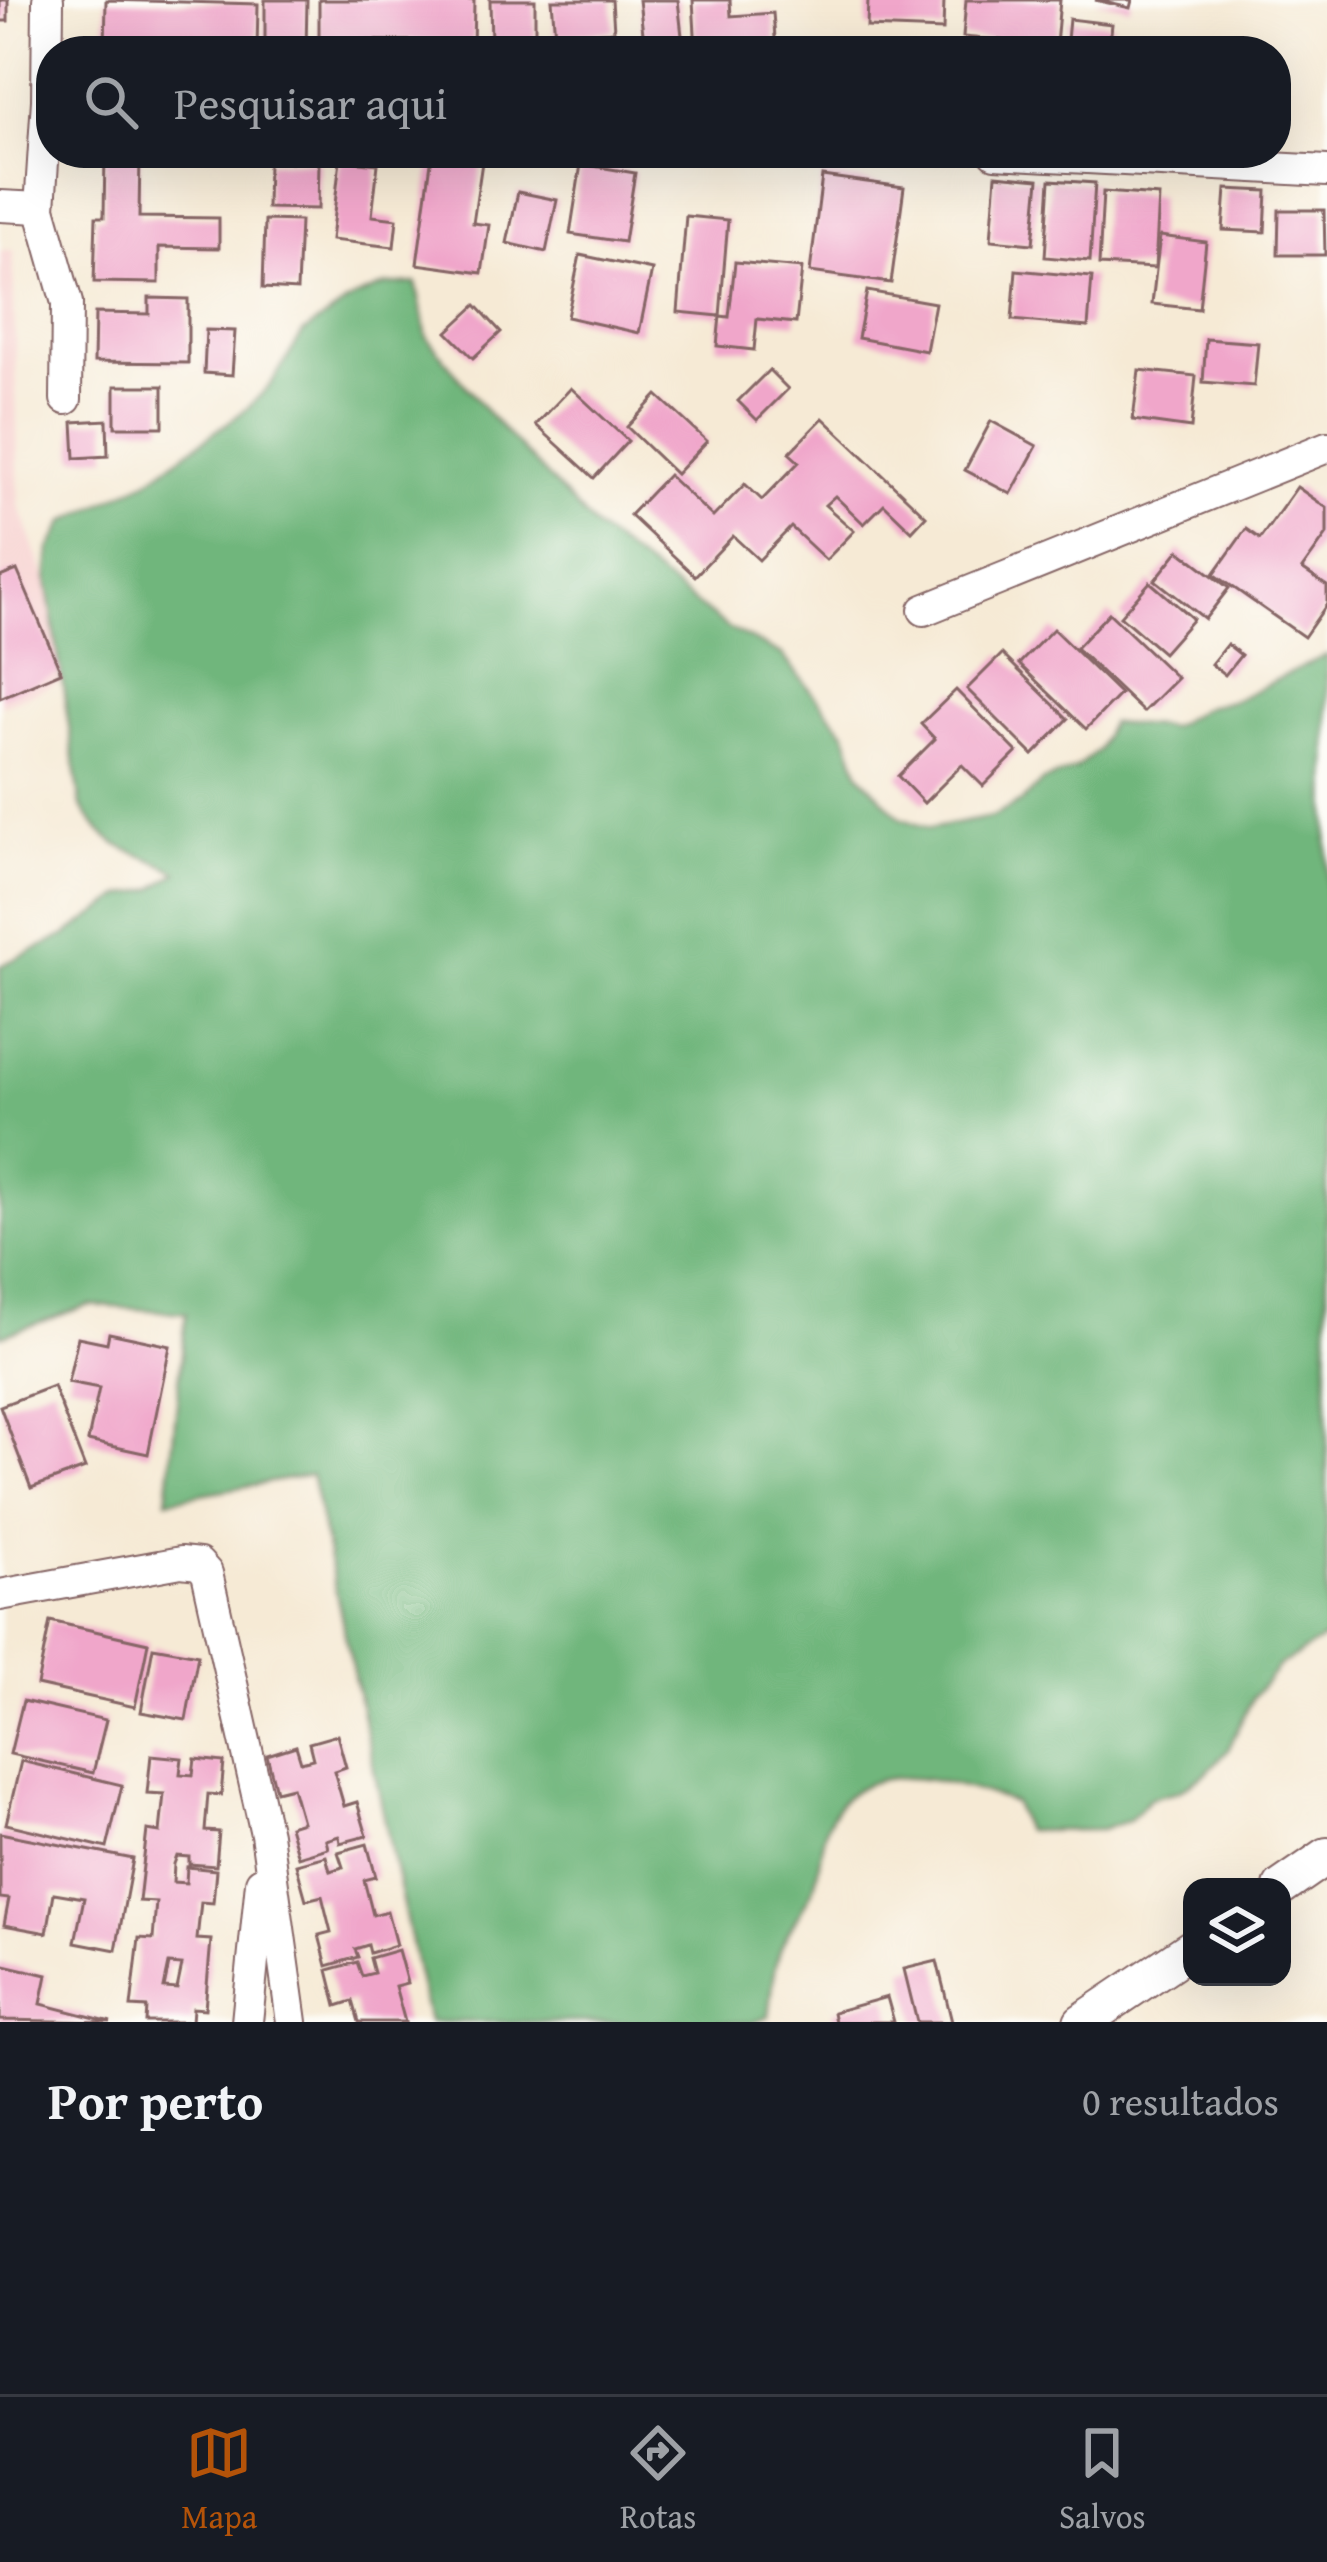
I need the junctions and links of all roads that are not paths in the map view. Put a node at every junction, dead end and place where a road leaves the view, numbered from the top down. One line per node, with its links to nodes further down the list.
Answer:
1 (48, 0): 2 (street)
2 (48, 36)
3 (43, 168): 7 (street)
4 (1257, 168): 5 (street)
5 (1327, 172)
6 (0, 206): 7 (street)
7 (40, 208): 8 (street)
8 (66, 399)
9 (1327, 447): 10 (street)
10 (924, 610)
11 (0, 1595): 12 (street)
12 (266, 1834): 16 (street); 17 (street)
13 (1327, 1856): 14 (street)
14 (1291, 1881)
15 (1183, 1954): 18 (street)
16 (247, 2022)
17 (292, 2022)
18 (1082, 2022)

